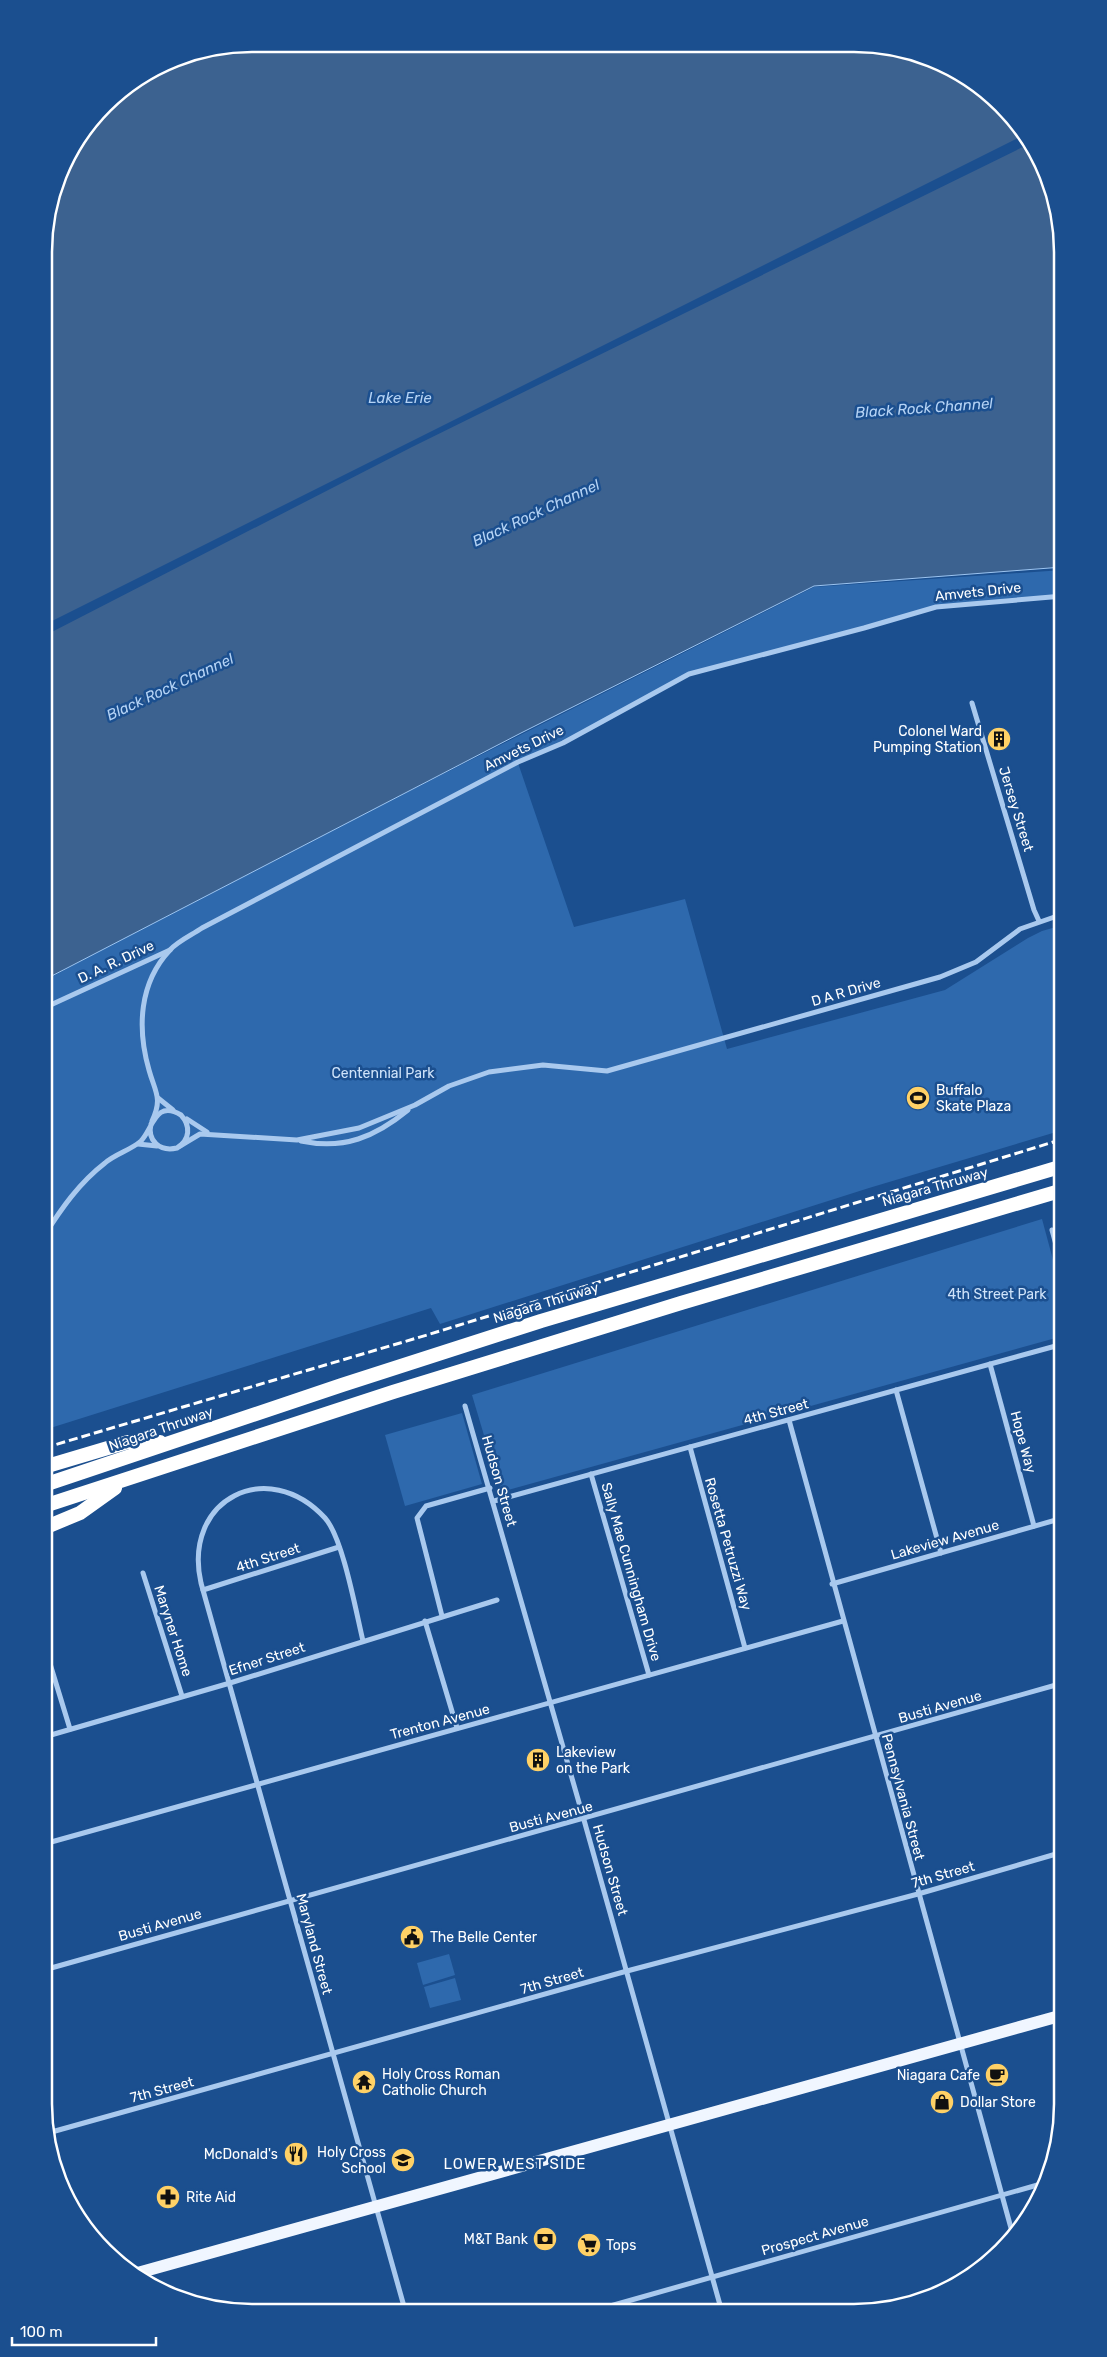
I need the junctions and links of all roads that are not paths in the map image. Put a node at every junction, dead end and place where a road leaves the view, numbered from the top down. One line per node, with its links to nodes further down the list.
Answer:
1 (1054, 597): 5 (street, Amvets Drive)
2 (972, 703): 4 (street, Jersey Street)
3 (1054, 917): 4 (street, D A R Drive)
4 (1039, 921): 8 (street, D A R Drive)
5 (170, 949): 6 (street, D. A. R. Drive); 7 (street, Amvets Drive)
6 (52, 1004)
7 (158, 1098): 9 (street); 10 (street)
8 (414, 1105): 12 (street); 12 (street)
9 (180, 1114): 10 (street); 11 (street); 14 (street)
10 (152, 1122): 13 (street); 15 (street)
11 (209, 1133): 12 (street); 14 (street)
12 (297, 1140)
13 (135, 1145): 15 (street); 18 (street)
14 (180, 1146): 15 (street)
15 (163, 1148)
16 (1054, 1169): 26 (highway, Niagara Thruway)
17 (1054, 1193): 30 (highway)
18 (52, 1222)
19 (1052, 1230): 20 (street)
20 (1054, 1237)
21 (1054, 1346): 22 (street, 4th Street)
22 (990, 1364): 23 (street, 4th Street); 37 (street, Hope Way)
23 (896, 1390): 25 (street, 4th Street); 39 (street)
24 (465, 1406): 32 (street, Hudson Street)
25 (789, 1420): 27 (street, 4th Street); 41 (street, Pennsylvania Street)
26 (171, 1442): 28 (highway); 31 (highway, Niagara Thruway)
27 (690, 1447): 29 (street, 4th Street); 48 (street, Rosetta Petruzzi Way)
28 (52, 1464)
29 (592, 1474): 33 (street, 4th Street); 50 (street, Sally Mae Cunningham Drive)
30 (128, 1479): 34 (highway); 36 (highway)
31 (52, 1482)
32 (490, 1488): 33 (street, Hudson Street); 44 (street)
33 (494, 1501): 54 (street, Hudson Street)
34 (52, 1503)
35 (1054, 1520): 37 (street, Lakeview Avenue)
36 (52, 1525)
37 (1034, 1526): 39 (street, Lakeview Avenue)
38 (339, 1548): 42 (street, 4th Street); 42 (street, Maryland Street); 47 (street, Maryland Street)
39 (940, 1554): 41 (street, Lakeview Avenue)
40 (143, 1573): 53 (street, Maryner Home)
41 (832, 1584): 46 (street, Pennsylvania Street)
42 (203, 1590): 51 (street, Maryland Street)
43 (497, 1600): 44 (street, Efner Street)
44 (442, 1616): 45 (street, Efner Street)
45 (425, 1621): 47 (street, Efner Street); 55 (street)
46 (843, 1622): 48 (street, Trenton Avenue); 58 (street, Pennsylvania Street)
47 (363, 1641): 51 (street, Efner Street)
48 (746, 1648): 50 (street, Trenton Avenue)
49 (52, 1670): 56 (street)
50 (649, 1675): 54 (street, Trenton Avenue)
51 (230, 1683): 53 (street, Efner Street); 59 (street, Maryland Street)
52 (1054, 1686): 58 (street, Busti Avenue)
53 (182, 1696): 56 (street, Efner Street)
54 (550, 1704): 55 (street, Trenton Avenue); 60 (street, Hudson Street)
55 (457, 1728): 59 (street, Trenton Avenue)
56 (70, 1729): 57 (street, Efner Street)
57 (52, 1735)
58 (875, 1737): 60 (street, Busti Avenue); 63 (street, Pennsylvania Street)
59 (257, 1784): 61 (street, Trenton Avenue); 64 (street, Maryland Street)
60 (584, 1820): 64 (street, Busti Avenue); 66 (street, Hudson Street)
61 (52, 1842)
62 (1054, 1855): 63 (street, 7th Street)
63 (918, 1894): 66 (street, 7th Street); 68 (street, Pennsylvania Street)
64 (290, 1900): 65 (street, Busti Avenue); 69 (street, Maryland Street)
65 (52, 1968)
66 (627, 1971): 69 (street, 7th Street); 70 (street, Hudson Street)
67 (1054, 2017): 68 (main road)
68 (960, 2043): 70 (main road); 73 (street, Pennsylvania Street)
69 (333, 2054): 71 (street, 7th Street); 74 (street, Maryland Street)
70 (670, 2125): 74 (main road); 77 (street, Hudson Street)
71 (54, 2131)
72 (1037, 2185): 73 (street, Prospect Avenue)
73 (1002, 2196): 75 (street, Pennsylvania Street); 77 (street, Prospect Avenue)
74 (376, 2206): 76 (main road); 78 (street, Maryland Street)
75 (1011, 2228)
76 (143, 2272)
77 (712, 2277): 79 (street, Prospect Avenue); 80 (street, Hudson Street)
78 (403, 2304)
79 (616, 2304)
80 (720, 2304)

